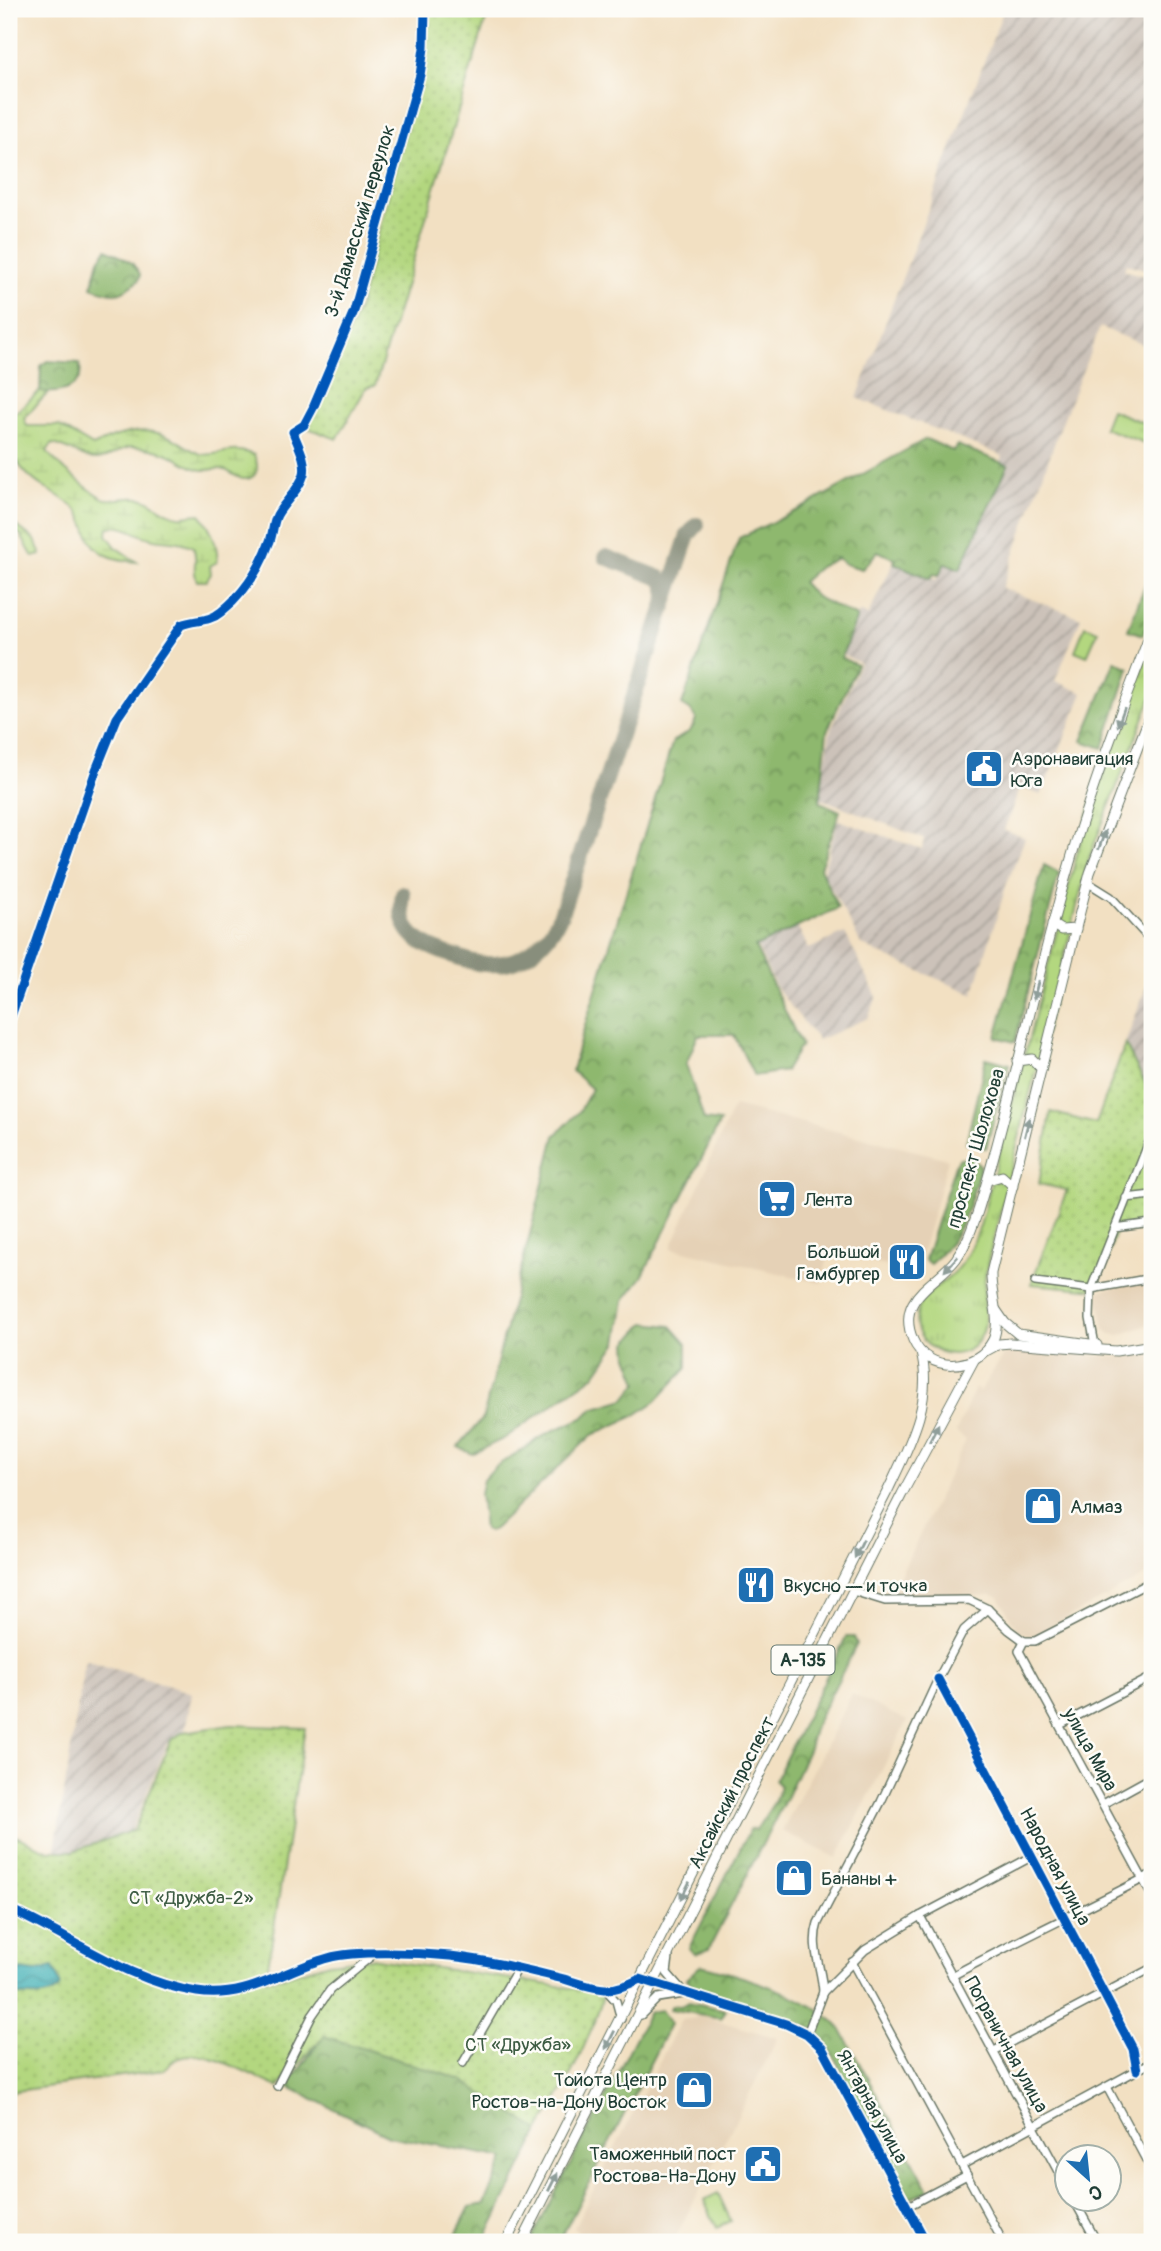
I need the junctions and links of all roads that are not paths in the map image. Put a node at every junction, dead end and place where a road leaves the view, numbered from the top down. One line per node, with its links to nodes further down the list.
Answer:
1 (425, 9): 8 (street, 3-й Дамасский переулок)
2 (1152, 629): 5 (main road, проспект Шолохова, one-way to 5)
3 (1152, 710): 4 (main road, one-way to 3)
4 (1087, 882): 6 (main road); 7 (street)
5 (1052, 924): 6 (main road); 9 (main road, проспект Шолохова, one-way to 9)
6 (1076, 929): 10 (main road)
7 (1152, 942)
8 (9, 1022)
9 (1017, 1061): 10 (main road); 12 (main road, проспект Шолохова)
10 (1041, 1068): 13 (main road, one-way to 10)
11 (1152, 1133): 15 (street)
12 (988, 1180): 13 (main road); 26 (main road, проспект Шолохова, one-way to 26)
13 (1013, 1186): 21 (main road)
14 (1152, 1195): 15 (street)
15 (1126, 1198): 17 (street)
16 (1152, 1223): 17 (street)
17 (1115, 1228): 20 (street)
18 (1152, 1279): 20 (street)
19 (1034, 1282): 20 (street)
20 (1091, 1289): 22 (street)
21 (995, 1309): 22 (main road); 25 (main road)
22 (1094, 1345): 24 (main road)
23 (1152, 1345): 24 (main road)
24 (1140, 1348): 25 (main road)
25 (986, 1350): 27 (main road)
26 (921, 1353): 27 (main road); 44 (main road, Аксайский проспект / А-135, one-way to 44)
27 (974, 1360): 29 (main road, Аксайский проспект / А-135, one-way to 27)
28 (1152, 1581): 31 (street)
29 (853, 1591): 30 (street); 46 (main road, Аксайский проспект / А-135)
30 (988, 1609): 31 (street); 33 (street)
31 (1024, 1641): 34 (street, улица Мира)
32 (1152, 1677): 34 (street)
33 (938, 1679): 37 (street, Народная улица); 54 (street)
34 (1060, 1725): 36 (street, улица Мира)
35 (1152, 1777): 36 (street)
36 (1103, 1804): 39 (street, улица Мира)
37 (1031, 1857): 42 (street); 43 (street, Народная улица)
38 (1152, 1874): 39 (street)
39 (1143, 1878): 40 (street, улица Мира); 43 (street)
40 (1152, 1896)
41 (9, 1909): 45 (street)
42 (920, 1916): 47 (street); 50 (street, Пограничная улица)
43 (1065, 1920): 50 (street); 56 (street, Народная улица)
44 (667, 1927): 51 (main road, Аксайский проспект / А-135); 52 (main road)
45 (375, 1953): 48 (street); 64 (street)
46 (670, 1954): 52 (main road, Аксайский проспект / А-135); 55 (street)
47 (852, 1962): 54 (street); 68 (street)
48 (517, 1968): 53 (street); 62 (street)
49 (1152, 1968): 56 (street)
50 (952, 1976): 60 (street, Пограничная улица)
51 (640, 1979): 52 (street, Янтарная улица); 53 (street); 58 (main road, Аксайский проспект / А-135)
52 (656, 1983): 55 (street, Янтарная улица); 57 (main road, Аксайский проспект / А-135)
53 (606, 1990): 58 (street)
54 (823, 1992): 59 (street)
55 (690, 1994): 57 (street, Янтарная улица); 59 (street, Янтарная улица)
56 (1104, 1994): 60 (street); 63 (street, Народная улица)
57 (638, 2018): 74 (main road, Аксайский проспект / А-135, one-way to 57)
58 (621, 2020): 73 (main road, Аксайский проспект / А-135, one-way to 73)
59 (807, 2034): 71 (street, Янтарная улица)
60 (994, 2051): 66 (street, Пограничная улица)
61 (1152, 2062): 63 (street)
62 (463, 2063)
63 (1137, 2070): 65 (street)
64 (277, 2086)
65 (1107, 2087): 66 (street); 69 (street)
66 (1034, 2126): 67 (street, Пограничная улица); 68 (street)
67 (1052, 2160)
68 (962, 2165): 70 (street)
69 (1152, 2171)
70 (967, 2175): 71 (street); 76 (street)
71 (908, 2206): 75 (street, Янтарная улица)
72 (1080, 2212): 77 (street)
73 (506, 2242)
74 (522, 2242)
75 (926, 2242)
76 (1003, 2242)
77 (1097, 2242)

